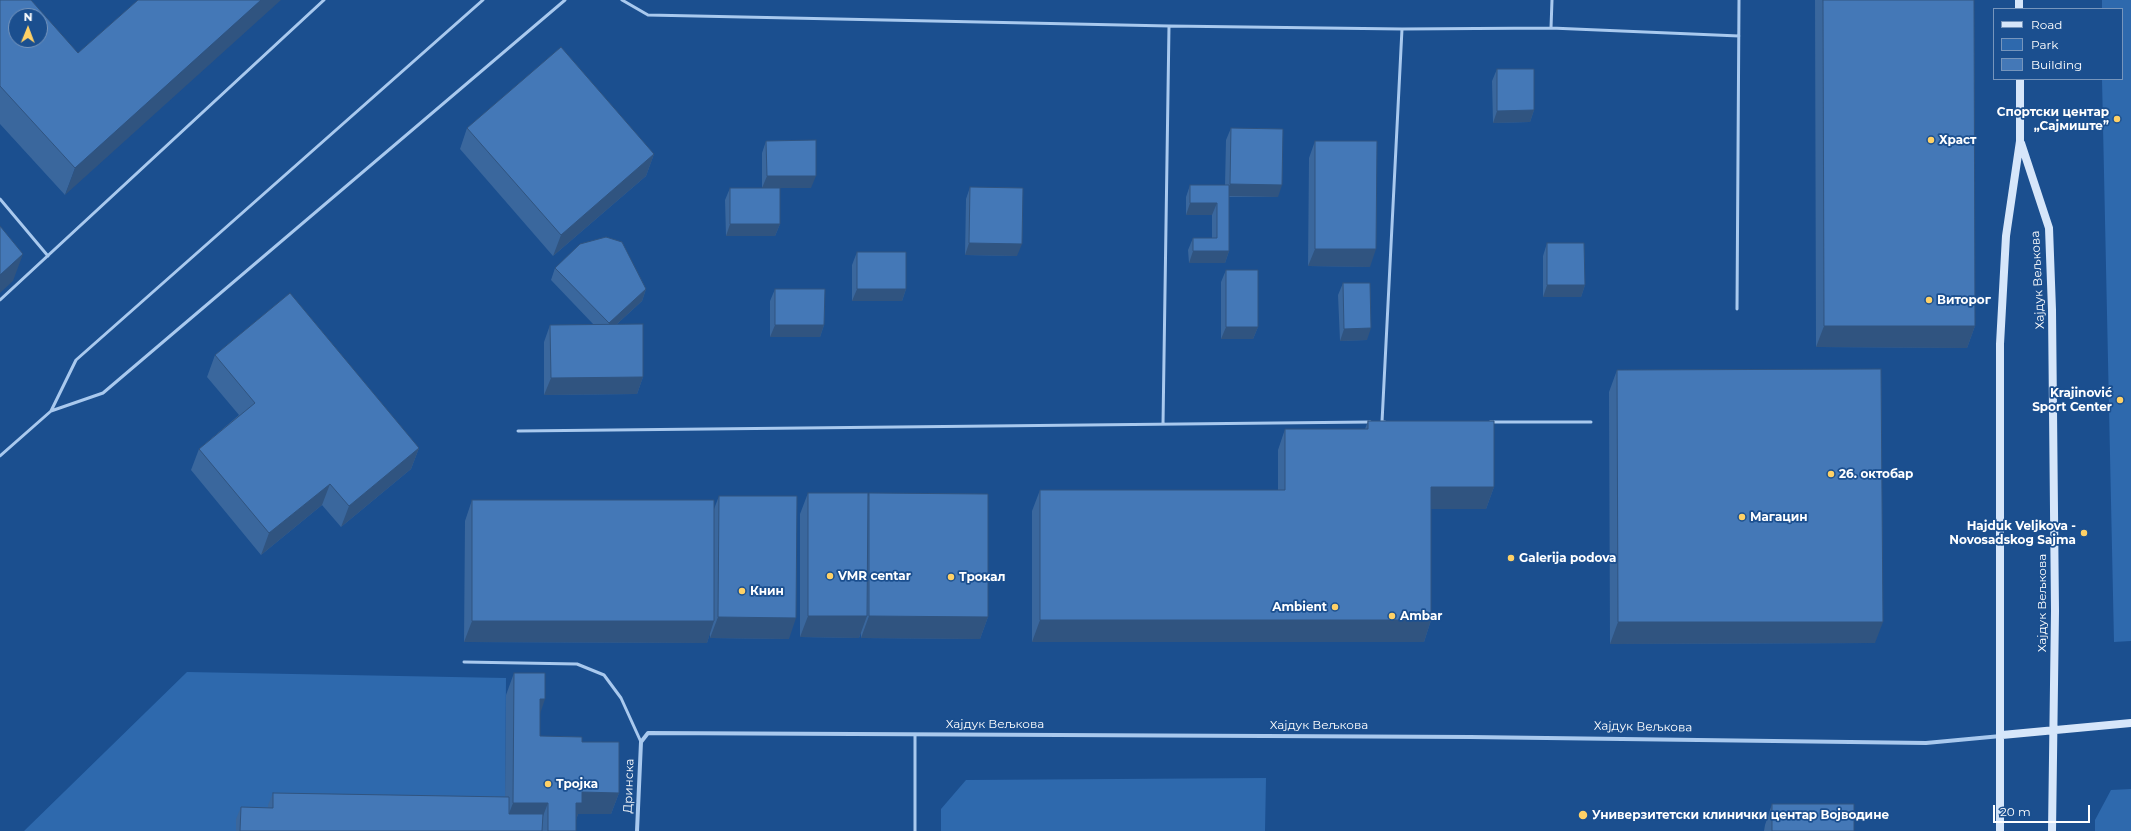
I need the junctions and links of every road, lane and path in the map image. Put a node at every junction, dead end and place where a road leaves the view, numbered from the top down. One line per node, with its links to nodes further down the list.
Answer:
1 (324, 0): 14 (lane)
2 (482, 0): 17 (lane)
3 (565, 0): 17 (lane)
4 (622, 0): 7 (lane)
5 (1552, 0): 8 (lane)
6 (1739, 0): 10 (lane)
7 (1169, 26): 9 (lane); 22 (lane)
8 (1551, 28): 9 (lane); 10 (lane)
9 (1402, 29): 18 (lane)
10 (1739, 36): 16 (lane)
11 (2020, 80): 12 (street, Хајдук Вељкова)
12 (2020, 141): 27 (street, Хајдук Вељкова); 29 (street, Хајдук Вељкова)
13 (0, 198): 14 (lane)
14 (48, 256): 15 (lane)
15 (0, 300)
16 (1737, 309)
17 (51, 411): 24 (lane)
18 (1382, 422): 19 (lane); 22 (lane)
19 (1389, 422)
20 (1482, 422): 21 (lane)
21 (1591, 422)
22 (1163, 424): 23 (lane)
23 (518, 431)
24 (0, 456)
25 (464, 662): 30 (lane)
26 (2131, 723): 27 (street)
27 (2054, 731): 29 (street); 34 (street, Хајдук Вељкова)
28 (915, 735): 29 (street, Хајдук Вељкова); 30 (street, Хајдук Вељкова); 32 (lane)
29 (2002, 736): 33 (street, Хајдук Вељкова)
30 (641, 742): 31 (street, Дринска)
31 (638, 831)
32 (915, 831)
33 (2000, 831)
34 (2052, 831)

